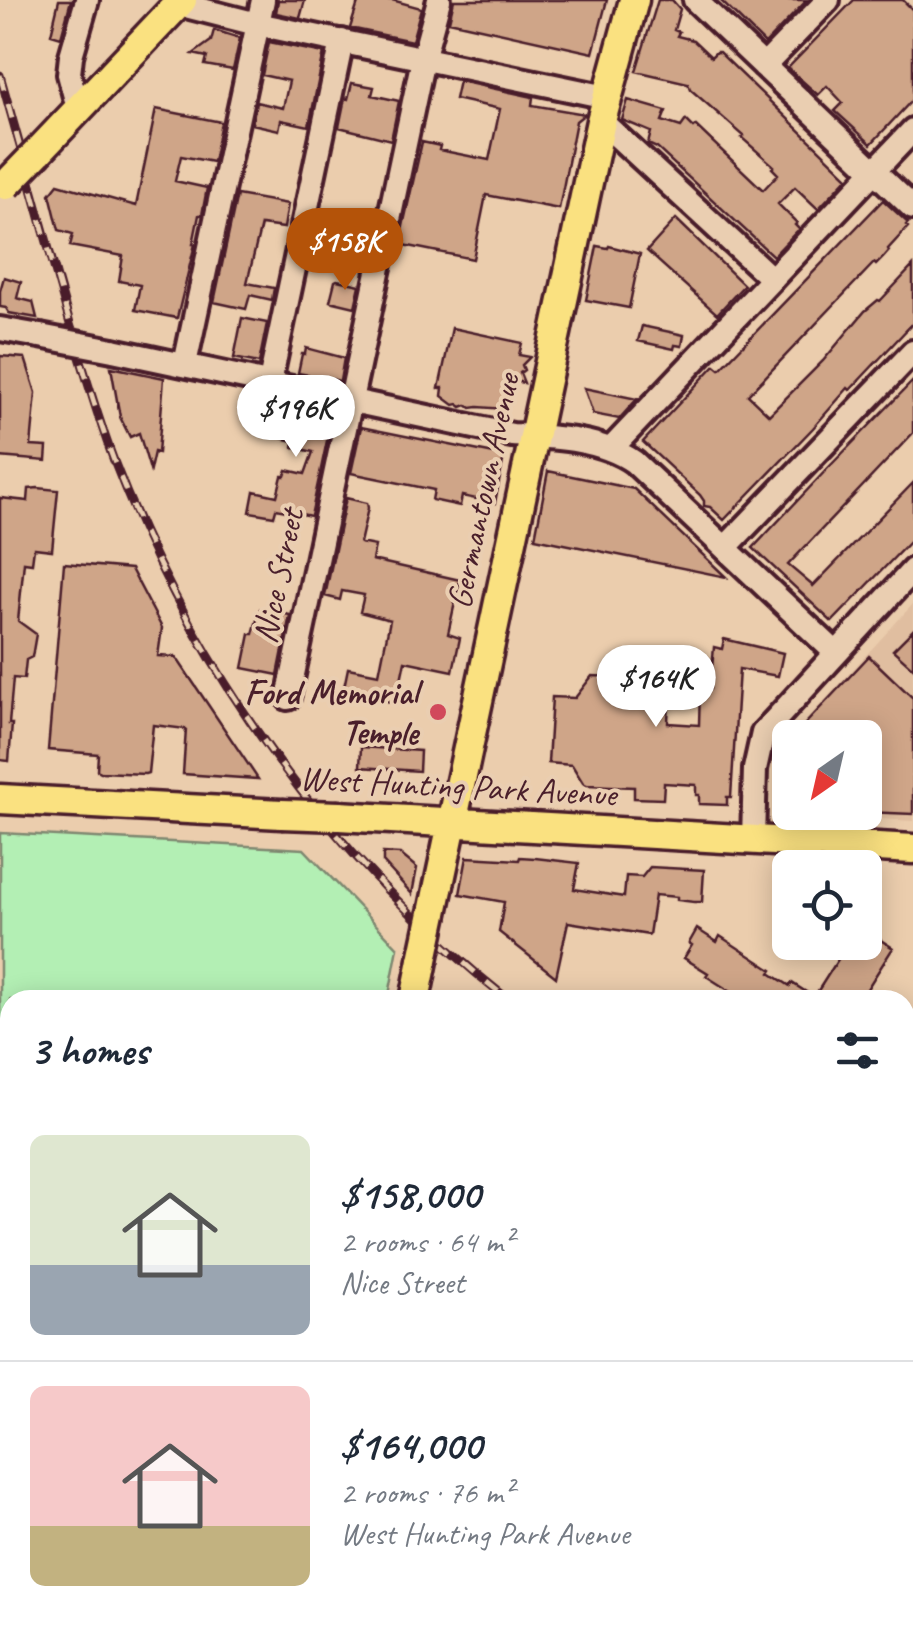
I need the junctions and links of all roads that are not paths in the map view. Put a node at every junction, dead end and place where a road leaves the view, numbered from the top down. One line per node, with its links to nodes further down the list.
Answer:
1 (87, 0): 12 (street)
2 (263, 0): 8 (street)
3 (440, 0): 10 (street, Nice Street)
4 (634, 0): 13 (main road, Germantown Avenue)
5 (694, 0): 11 (street)
6 (828, 0): 11 (street)
7 (180, 2): 8 (street); 12 (main road)
8 (257, 24): 9 (street); 21 (street)
9 (342, 41): 10 (street); 22 (street)
10 (423, 59): 13 (street); 23 (street, Nice Street)
11 (764, 66): 15 (street)
12 (78, 108): 16 (main road, bridge)
13 (604, 109): 18 (street); 24 (main road, Germantown Avenue)
14 (913, 130): 15 (street)
15 (874, 171): 17 (street); 18 (street)
16 (2, 187)
17 (913, 208)
18 (772, 278): 25 (street)
19 (0, 329): 21 (street, bridge)
20 (913, 352): 26 (street)
21 (185, 364): 22 (street)
22 (270, 382): 23 (street)
23 (350, 400): 24 (street); 29 (street, Nice Street)
24 (533, 436): 25 (street); 31 (main road, Germantown Avenue)
25 (611, 450): 26 (street)
26 (725, 548): 28 (street)
27 (913, 570): 28 (street)
28 (836, 653): 32 (street)
29 (288, 698)
30 (0, 798): 31 (main road, West Hunting Park Avenue, bridge)
31 (452, 823): 32 (main road, West Hunting Park Avenue); 34 (main road, Germantown Avenue, bridge)
32 (753, 839): 33 (main road, West Hunting Park Avenue)
33 (913, 849)
34 (417, 990)

